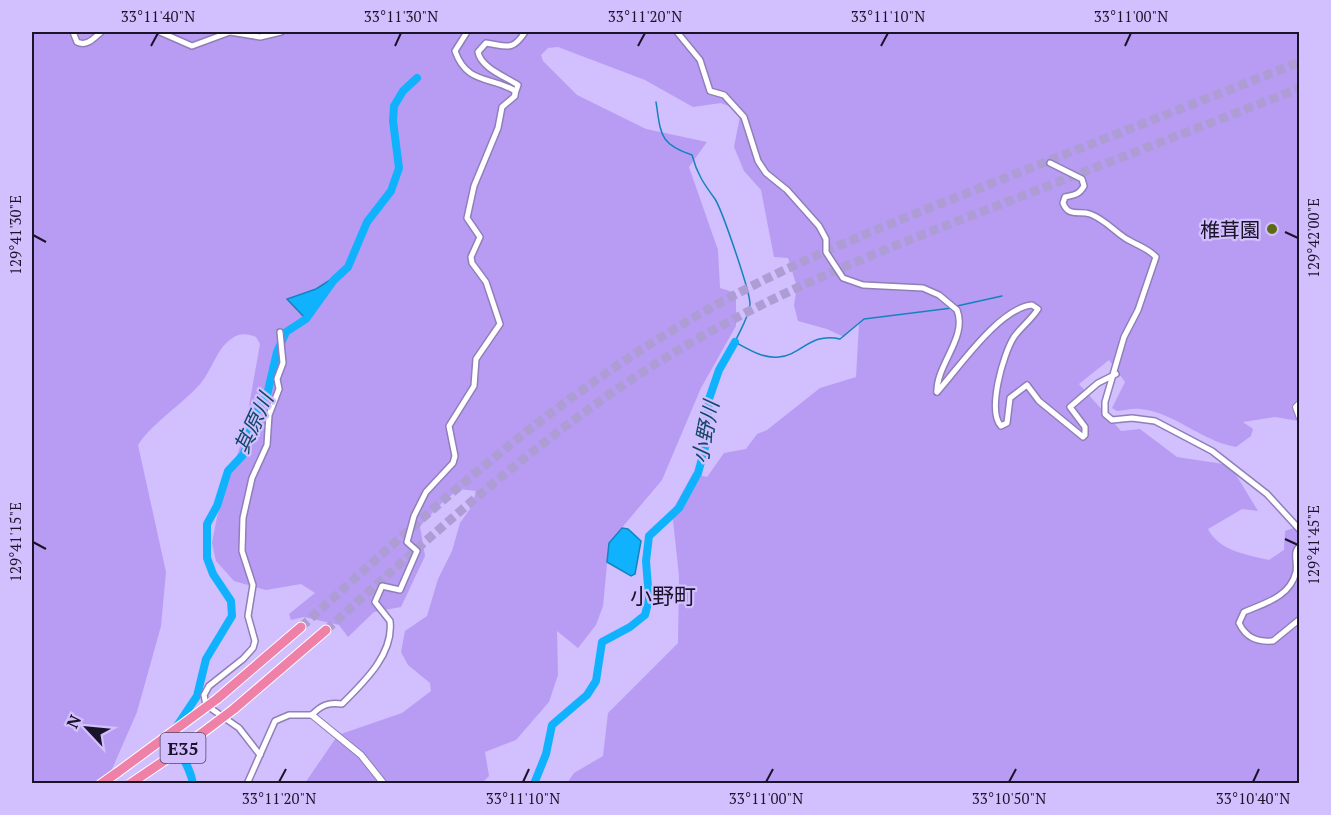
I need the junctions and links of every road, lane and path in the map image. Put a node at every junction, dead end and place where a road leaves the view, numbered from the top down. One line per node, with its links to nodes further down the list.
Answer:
1 (73, 32): 2 (street)
2 (101, 32)
3 (160, 32): 4 (street)
4 (230, 32): 5 (street)
5 (281, 32)
6 (467, 32): 9 (street)
7 (525, 32): 9 (street)
8 (677, 32): 12 (street)
9 (515, 94): 20 (street)
10 (1050, 163): 12 (street)
11 (280, 332): 21 (street)
12 (1116, 374): 15 (street)
13 (1299, 403): 14 (street)
14 (1299, 418)
15 (1299, 530)
16 (1299, 546): 17 (street)
17 (1299, 619)
18 (301, 627): 23 (highway, E35, bridge)
19 (326, 630): 24 (highway, E35, bridge)
20 (312, 715): 21 (street); 26 (street)
21 (260, 755): 22 (street)
22 (252, 780): 25 (street)
23 (101, 783)
24 (130, 783)
25 (247, 783)
26 (384, 783)

